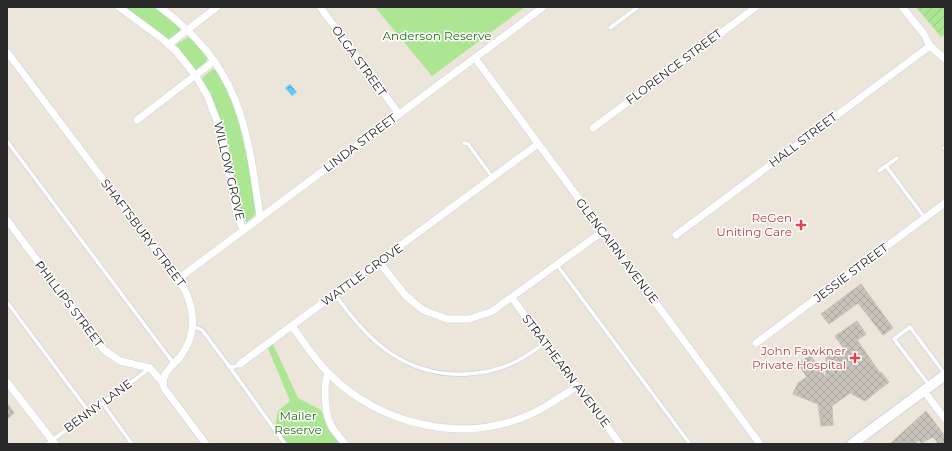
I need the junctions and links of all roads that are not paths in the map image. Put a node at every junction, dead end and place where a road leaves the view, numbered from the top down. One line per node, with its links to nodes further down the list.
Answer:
1 (120, 7): 11 (street, WILLOW GROVE)
2 (160, 7): 10 (street, WILLOW GROVE)
3 (216, 7): 10 (street)
4 (320, 7): 18 (street, OLGA STREET)
5 (543, 7): 14 (street, LINDA STREET)
6 (638, 7): 9 (lane)
7 (756, 7): 20 (street, FLORENCE STREET)
8 (902, 7): 12 (street)
9 (610, 28)
10 (188, 29): 11 (street); 16 (street, WILLOW GROVE)
11 (169, 44): 17 (street, WILLOW GROVE)
12 (930, 46): 15 (street); 34 (street, HALL STREET)
13 (7, 52): 37 (street, SHAFTSBURY STREET)
14 (474, 58): 18 (street, LINDA STREET); 23 (street, GLENCAIRN AVENUE)
15 (945, 59)
16 (214, 60): 17 (street); 29 (street, WILLOW GROVE)
17 (195, 75): 19 (street); 32 (street, WILLOW GROVE)
18 (399, 114): 29 (street, LINDA STREET)
19 (137, 120)
20 (593, 128)
21 (7, 142): 45 (lane)
22 (464, 143): 27 (lane)
23 (538, 144): 27 (street, WATTLE GROVE); 33 (street, GLENCAIRN AVENUE)
24 (897, 158): 25 (lane)
25 (886, 166): 26 (lane); 30 (lane)
26 (879, 171)
27 (493, 178): 35 (street, WATTLE GROVE)
28 (945, 203): 30 (street, JESSIE STREET)
29 (260, 217): 32 (street, LINDA STREET)
30 (925, 218): 44 (street, JESSIE STREET)
31 (7, 220): 48 (street, PHILLIPS STREET)
32 (243, 230): 37 (street, LINDA STREET)
33 (602, 232): 36 (street); 65 (street, GLENCAIRN AVENUE)
34 (676, 235)
35 (379, 262): 38 (street, WATTLE GROVE); 39 (street)
36 (557, 265): 39 (street); 64 (lane)
37 (178, 279): 41 (street, SHAFTSBURY STREET)
38 (335, 294): 42 (street, WATTLE GROVE); 43 (lane)
39 (512, 298): 43 (street, STRATHEARN AVENUE)
40 (7, 302): 56 (lane)
41 (192, 326): 45 (street, SHAFTSBURY STREET); 47 (lane)
42 (292, 326): 46 (street, WATTLE GROVE); 49 (street)
43 (546, 343): 53 (street, STRATHEARN AVENUE)
44 (756, 343)
45 (174, 364): 52 (street, SHAFTSBURY STREET)
46 (240, 364): 47 (lane, WATTLE GROVE)
47 (229, 366): 61 (lane)
48 (150, 368): 52 (street); 55 (lane, BENNY LANE)
49 (328, 374): 53 (street); 62 (street)
50 (945, 375): 54 (main road); 54 (lane)
51 (7, 382): 58 (street)
52 (163, 383): 60 (street)
53 (577, 386): 63 (street, STRATHEARN AVENUE)
54 (927, 389): 57 (street); 66 (main road)
55 (103, 404): 56 (lane, BENNY LANE); 59 (lane)
56 (90, 412): 58 (lane, BENNY LANE)
57 (945, 419)
58 (51, 443)
59 (132, 444)
60 (206, 444)
61 (285, 444)
62 (344, 444)
63 (620, 444)
64 (690, 444)
65 (759, 444)
66 (853, 444)

